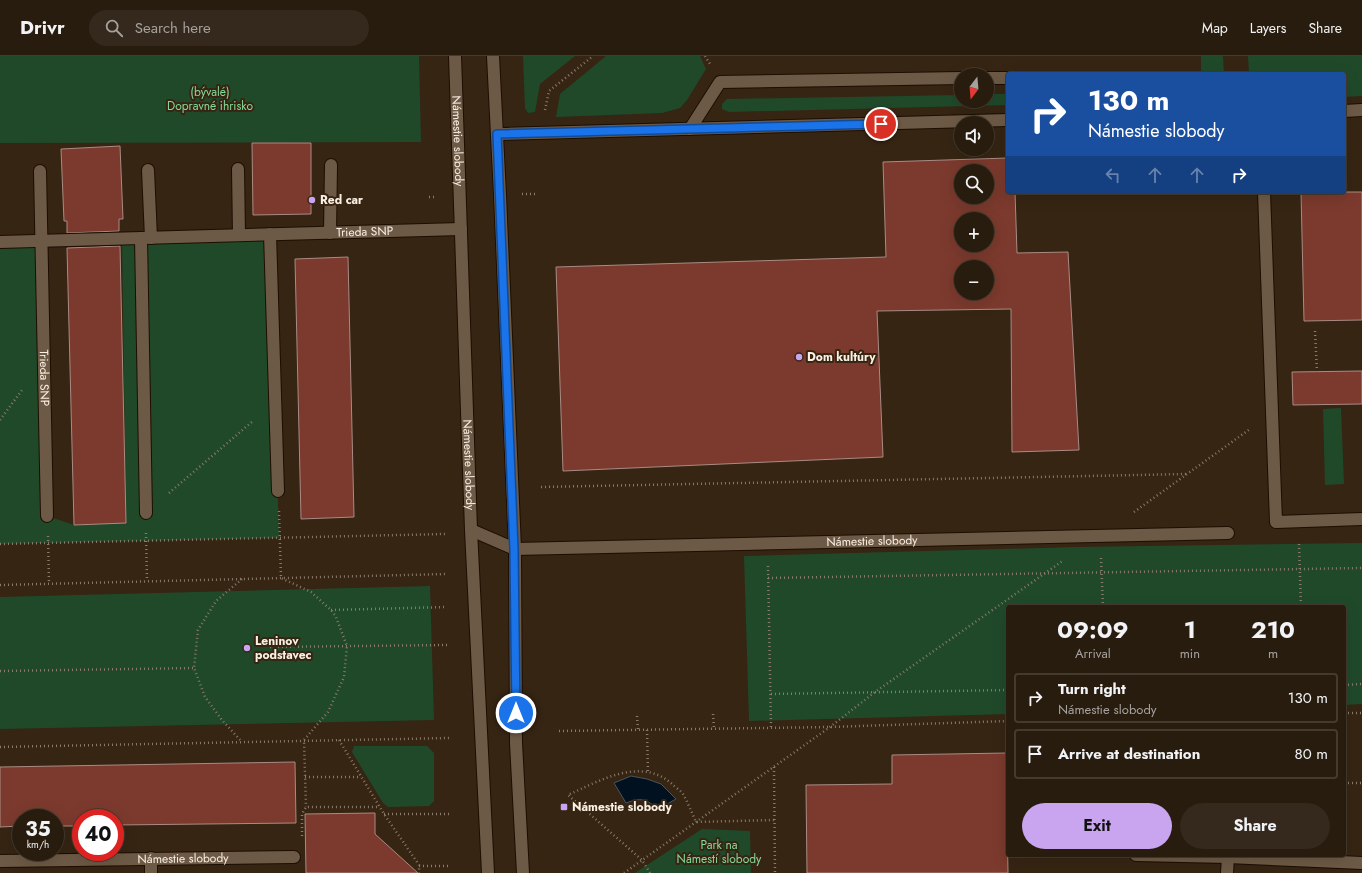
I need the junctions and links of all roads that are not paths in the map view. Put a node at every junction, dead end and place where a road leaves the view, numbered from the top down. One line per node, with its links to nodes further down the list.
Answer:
1 (455, 56): 16 (street, Námestie slobody)
2 (494, 57): 10 (street)
3 (954, 78): 9 (street)
4 (994, 78): 5 (street)
5 (1006, 78)
6 (1362, 110): 7 (street)
7 (1346, 111)
8 (1006, 120): 9 (street)
9 (690, 129): 10 (street)
10 (497, 134): 29 (street)
11 (331, 166): 17 (street)
12 (238, 169): 19 (street)
13 (148, 170): 20 (street)
14 (40, 171): 21 (street)
15 (1264, 194): 26 (street)
16 (461, 229): 17 (street, Trieda SNP); 27 (street, Námestie slobody)
17 (330, 233): 18 (street, Trieda SNP)
18 (270, 234): 19 (street, Trieda SNP); 23 (street)
19 (238, 235): 20 (street, Trieda SNP)
20 (146, 238): 21 (street, Trieda SNP); 24 (street)
21 (42, 241): 22 (street, Trieda SNP); 25 (street, Trieda SNP)
22 (0, 242)
23 (278, 491)
24 (146, 513)
25 (47, 516)
26 (1362, 519)
27 (471, 530): 29 (street); 36 (street, Námestie slobody)
28 (1228, 533): 29 (street, Námestie slobody)
29 (514, 549): 37 (street)
30 (294, 857): 32 (street, Námestie slobody)
31 (1228, 857): 34 (street); 38 (street)
32 (151, 858): 33 (street, Námestie slobody); 35 (street)
33 (0, 860)
34 (1362, 863)
35 (150, 873)
36 (488, 873)
37 (523, 873)
38 (1227, 873)

